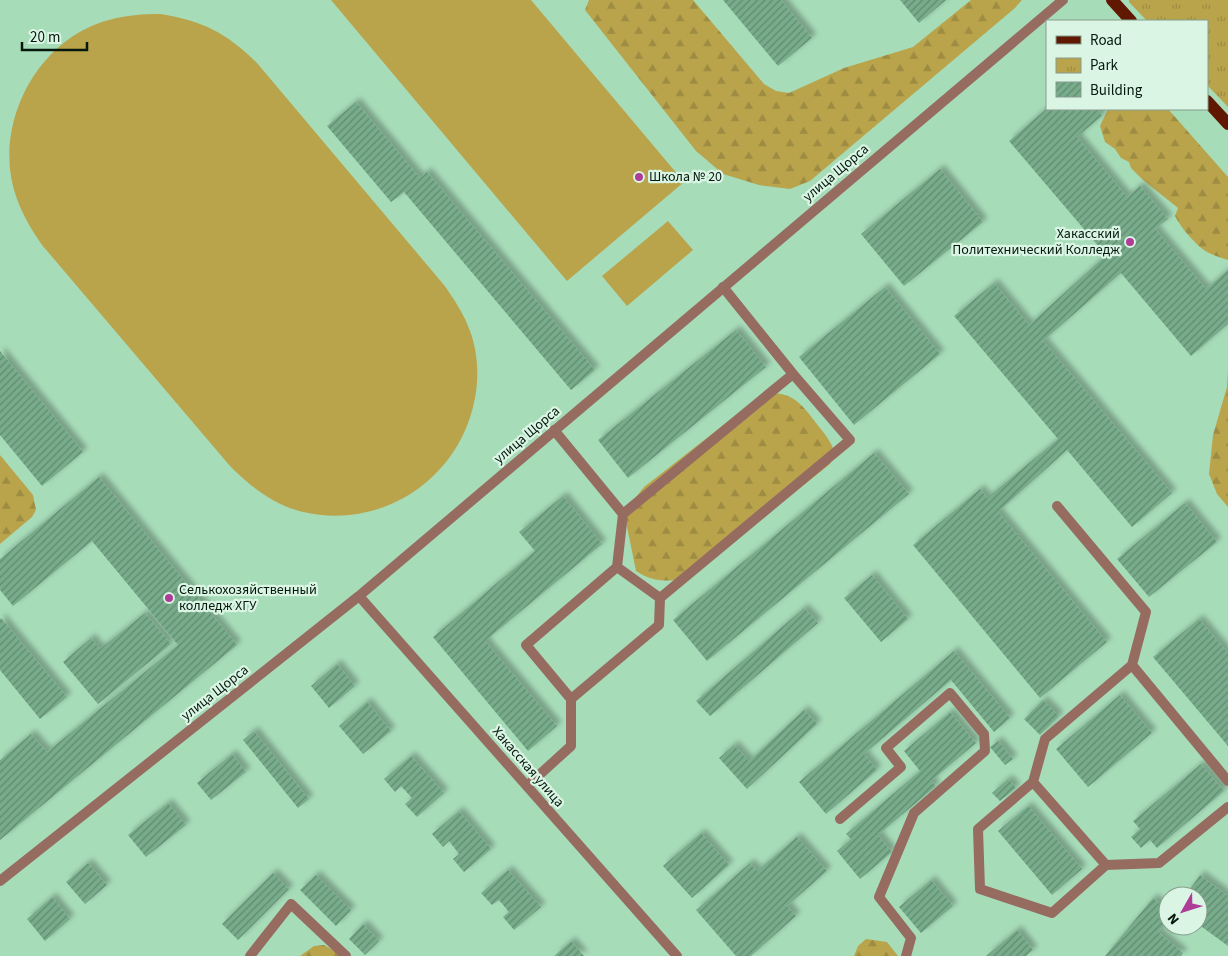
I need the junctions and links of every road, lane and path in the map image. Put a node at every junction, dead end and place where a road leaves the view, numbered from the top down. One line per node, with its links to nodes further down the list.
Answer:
1 (1063, 0): 6 (street, улица Щорса)
2 (1112, 0): 3 (main road)
3 (1130, 20)
4 (1208, 103): 5 (main road)
5 (1228, 124)
6 (723, 287): 7 (street); 8 (street, улица Щорса)
7 (793, 374): 10 (street); 13 (street)
8 (554, 430): 10 (street); 12 (street, улица Щорса)
9 (1057, 506): 14 (street)
10 (622, 514): 11 (street)
11 (618, 567): 13 (street); 15 (street)
12 (359, 596): 18 (street, Хакасская улица); 22 (street, улица Щорса)
13 (660, 598): 15 (street)
14 (1132, 665): 16 (street); 17 (street)
15 (572, 699): 18 (street)
16 (1228, 781)
17 (1033, 782): 21 (street); 21 (street)
18 (527, 786): 25 (street, Хакасская улица)
19 (1228, 807): 21 (street)
20 (840, 818): 26 (street)
21 (1106, 865)
22 (0, 881)
23 (250, 956): 24 (street)
24 (346, 956)
25 (676, 956)
26 (906, 956)

